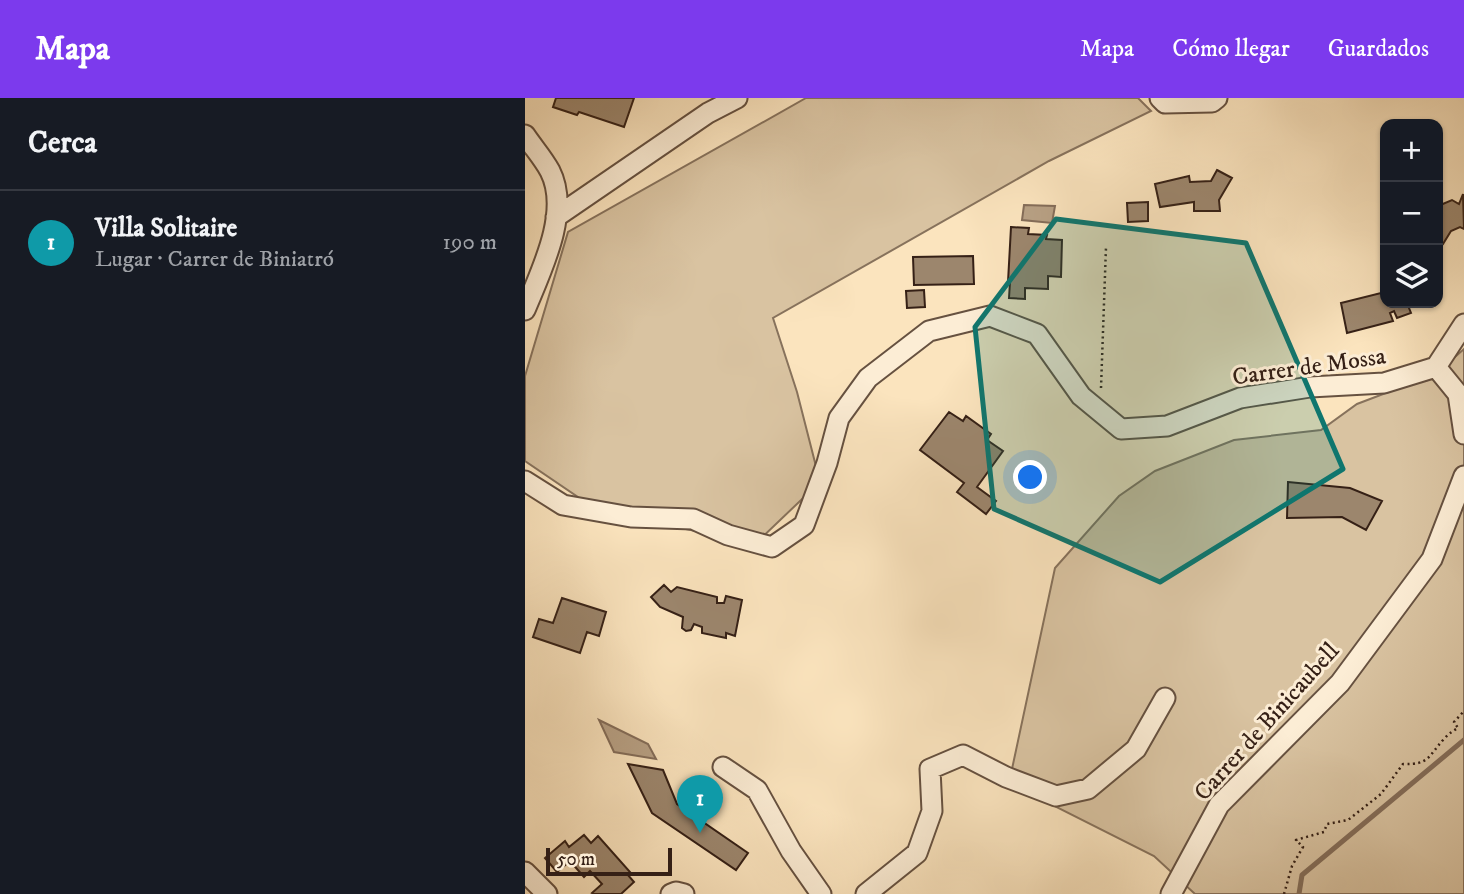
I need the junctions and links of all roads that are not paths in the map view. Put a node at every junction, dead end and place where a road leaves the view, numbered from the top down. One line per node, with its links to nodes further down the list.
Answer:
1 (737, 98): 5 (street)
2 (1160, 98): 3 (street)
3 (1217, 98)
4 (525, 135): 5 (street)
5 (556, 217): 6 (street)
6 (525, 310)
7 (1464, 324): 8 (street)
8 (1436, 367): 9 (street); 11 (street, Carrer de Mossa)
9 (1464, 434)
10 (1464, 476): 20 (street, Carrer de Binicaubell)
11 (525, 481)
12 (1165, 698): 19 (street)
13 (723, 768): 18 (street)
14 (525, 872): 15 (street)
15 (548, 894)
16 (671, 894): 17 (street)
17 (684, 894)
18 (821, 894)
19 (866, 894)
20 (1171, 894)

